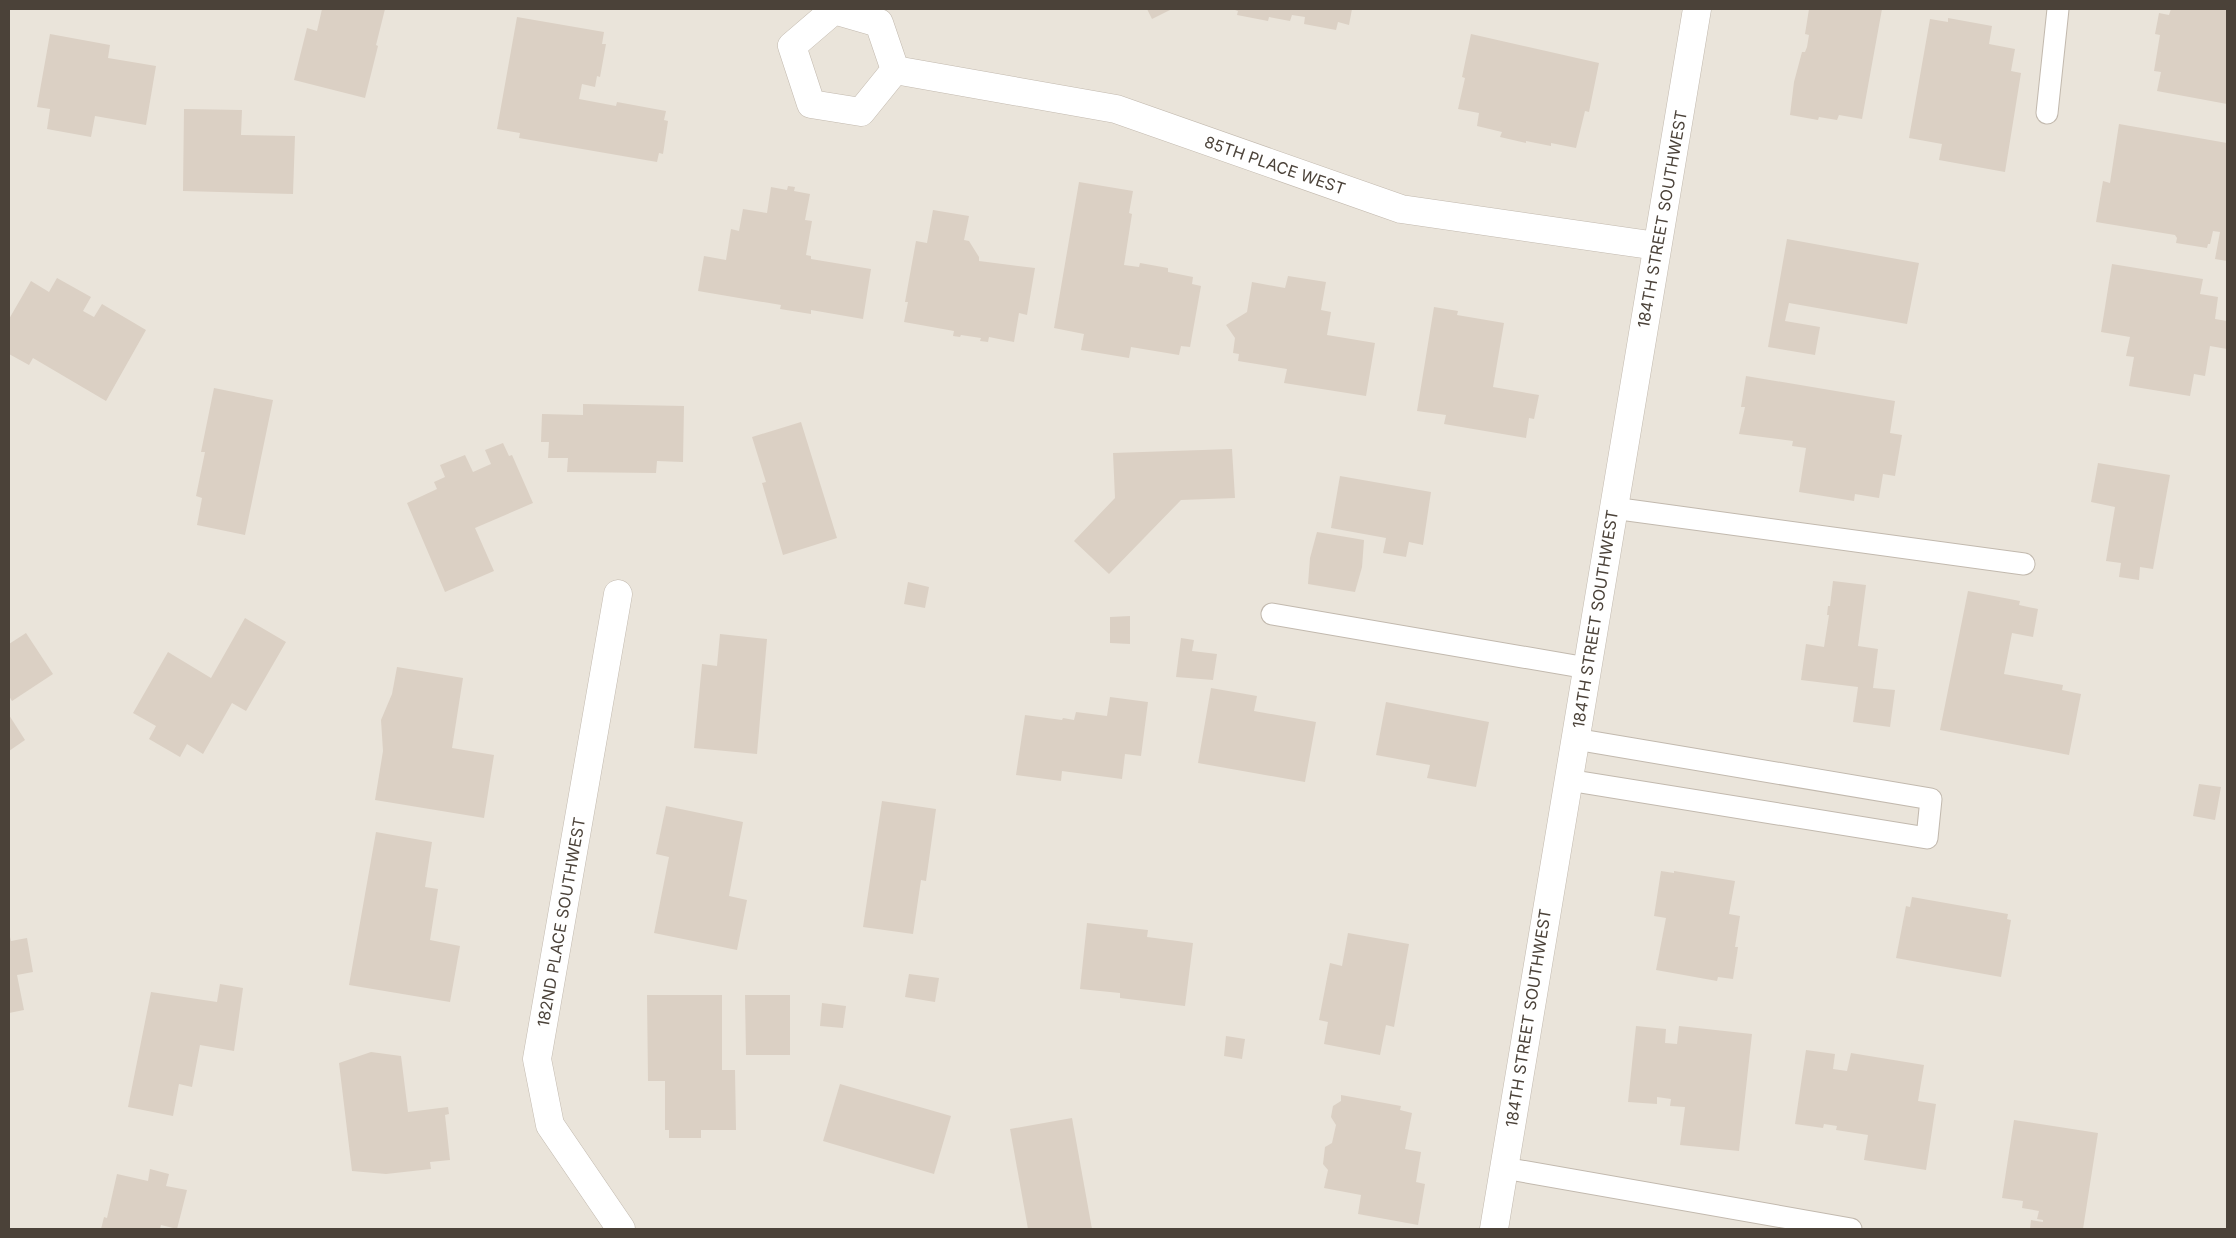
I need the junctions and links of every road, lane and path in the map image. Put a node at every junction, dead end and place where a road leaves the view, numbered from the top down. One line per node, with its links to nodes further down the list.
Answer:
1 (1698, 9): 5 (street, 184TH STREET SOUTHWEST)
2 (2058, 9): 4 (lane)
3 (895, 70): 5 (street, 85TH PLACE WEST)
4 (2048, 113)
5 (1657, 246): 6 (street, 184TH STREET SOUTHWEST)
6 (1613, 508): 7 (lane); 10 (street, 184TH STREET SOUTHWEST)
7 (2024, 564)
8 (618, 594): 14 (street, 182ND PLACE SOUTHWEST)
9 (1272, 614): 10 (lane)
10 (1587, 668): 11 (street, 184TH STREET SOUTHWEST)
11 (1575, 738): 12 (street, 184TH STREET SOUTHWEST); 12 (lane)
12 (1568, 780): 13 (street, 184TH STREET SOUTHWEST)
13 (1504, 1168): 15 (street, 184TH STREET SOUTHWEST); 16 (lane)
14 (621, 1229)
15 (1494, 1229)
16 (1851, 1229)

